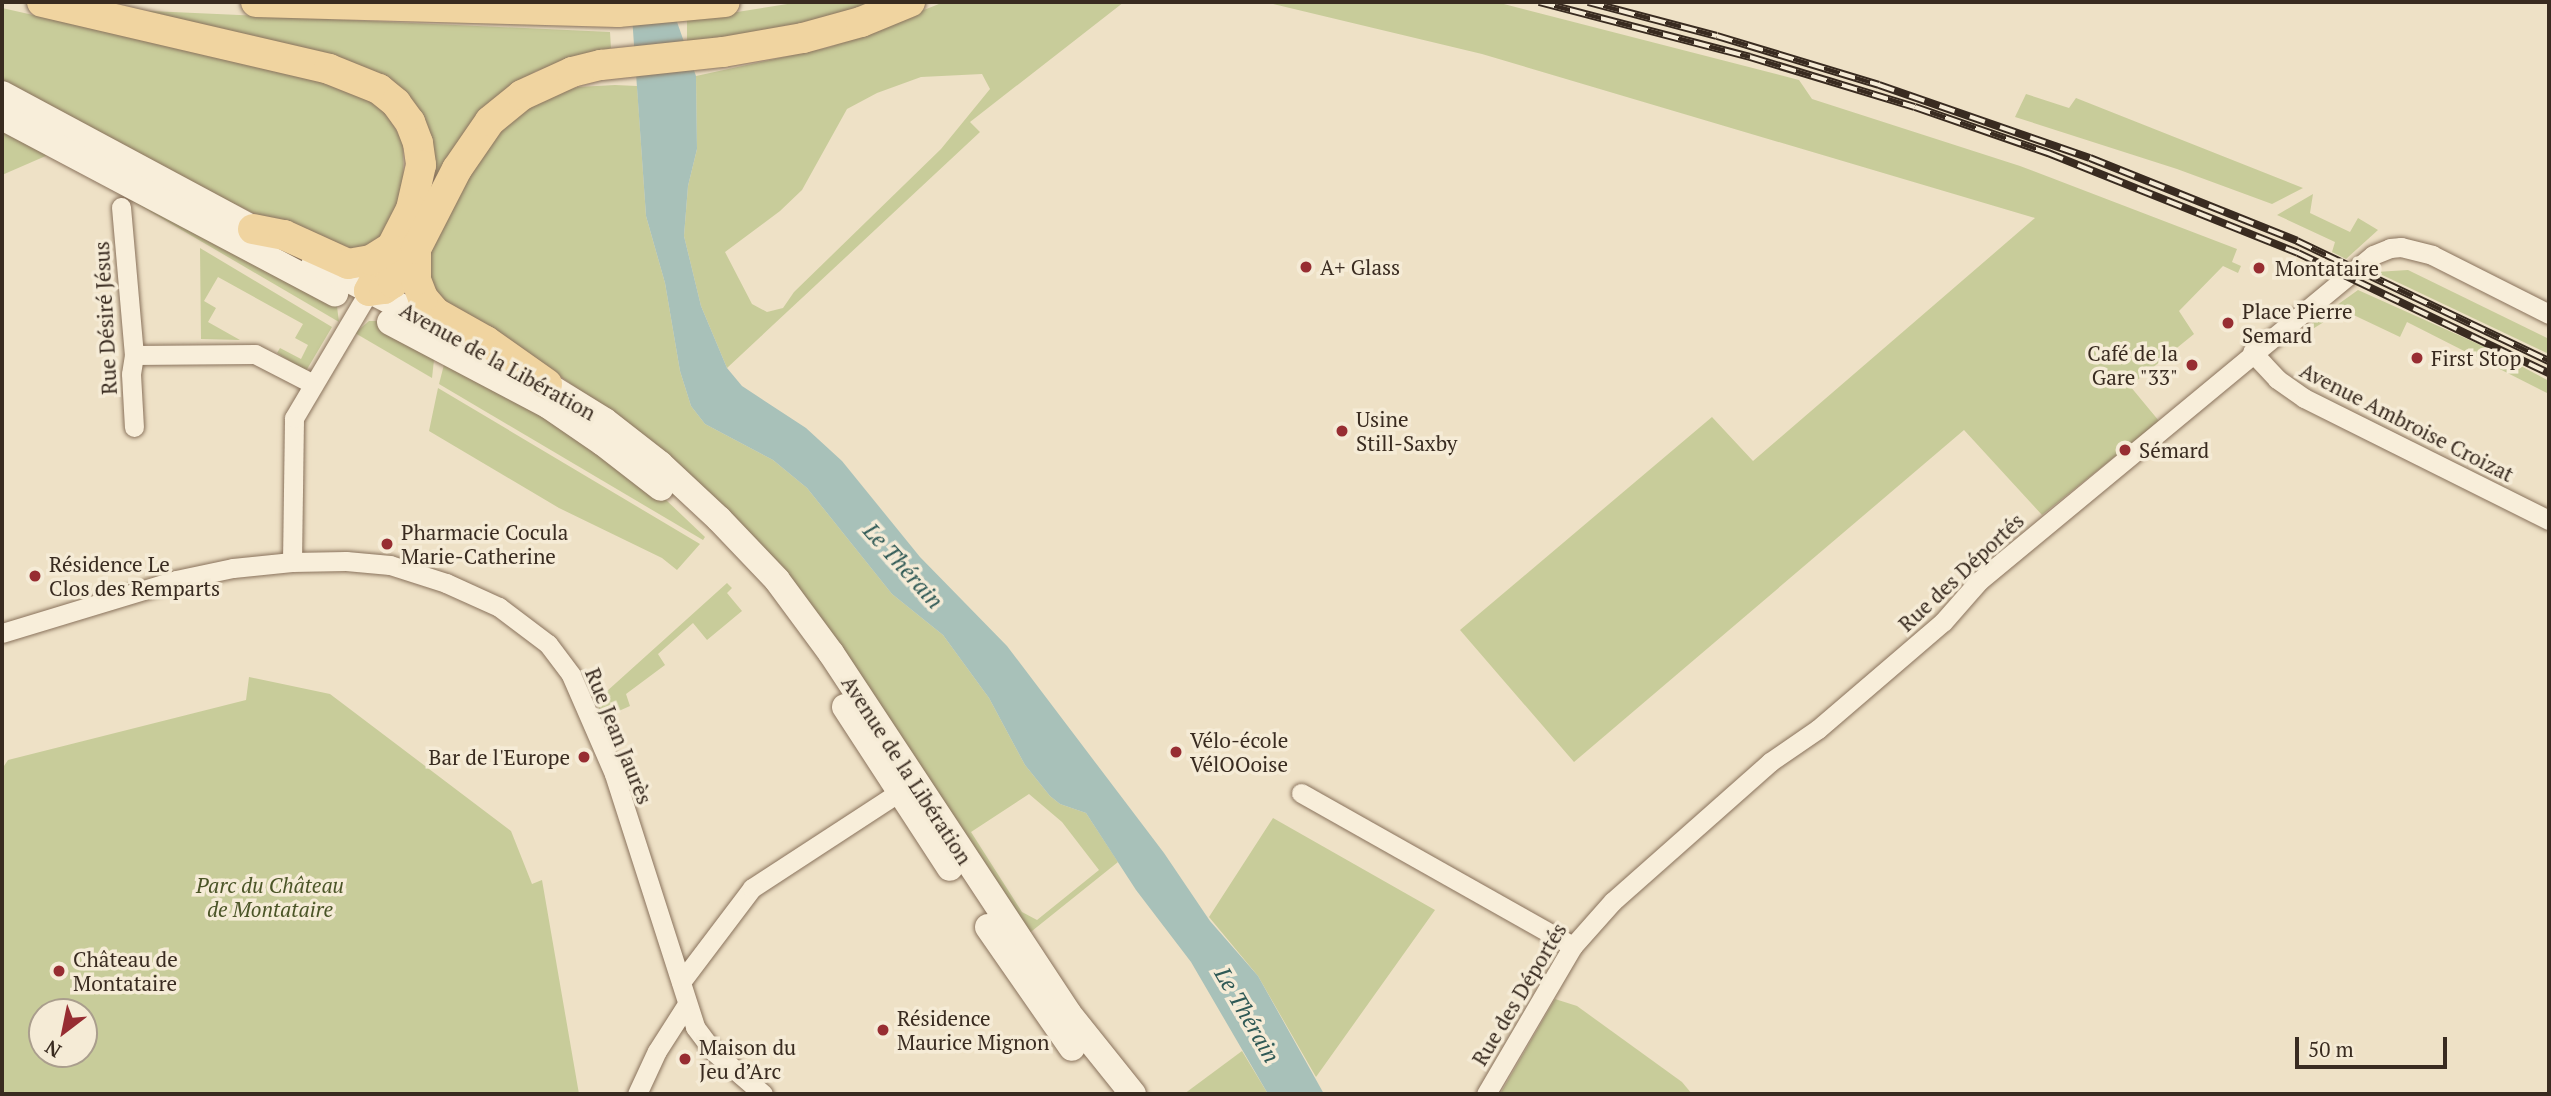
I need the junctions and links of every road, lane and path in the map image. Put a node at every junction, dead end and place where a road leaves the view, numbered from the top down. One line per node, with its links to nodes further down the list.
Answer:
1 (41, 2): 9 (main road)
2 (256, 2): 3 (main road)
3 (722, 2)
4 (910, 2): 9 (main road)
5 (2, 94): 8 (main road, Avenue de la Libération)
6 (2, 117): 10 (main road, Avenue de la Libération)
7 (121, 207): 13 (street, Rue Désiré Jésus)
8 (253, 229): 9 (main road); 10 (main road, Avenue de la Libération)
9 (403, 248): 10 (main road); 15 (main road)
10 (365, 299): 14 (street); 15 (main road, Avenue de la Libération); 18 (main road, Avenue de la Libération)
11 (2549, 314): 12 (street, Rue des Déportés)
12 (2252, 352): 17 (street, Avenue Ambroise Croizat); 23 (street, Rue des Déportés)
13 (134, 355): 14 (street); 16 (street, Rue Désiré Jésus)
14 (313, 384): 19 (street)
15 (547, 384): 18 (main road, Avenue de la Libération)
16 (134, 427)
17 (2549, 520)
18 (725, 537): 21 (main road, Avenue de la Libération)
19 (292, 562): 20 (street, Rue Jean Jaurès); 24 (street, Rue Jean Jaurès)
20 (2, 633)
21 (908, 787): 24 (street); 28 (main road, Avenue de la Libération); 29 (main road, Avenue de la Libération)
22 (1301, 793): 23 (street)
23 (1573, 946): 30 (street, Rue des Déportés)
24 (681, 982): 25 (street, Rue Jean Jaurès)
25 (687, 1004): 26 (street); 27 (street, Rue Jean Jaurès)
26 (636, 1094)
27 (763, 1094)
28 (1111, 1094)
29 (1133, 1094)
30 (1486, 1094)

